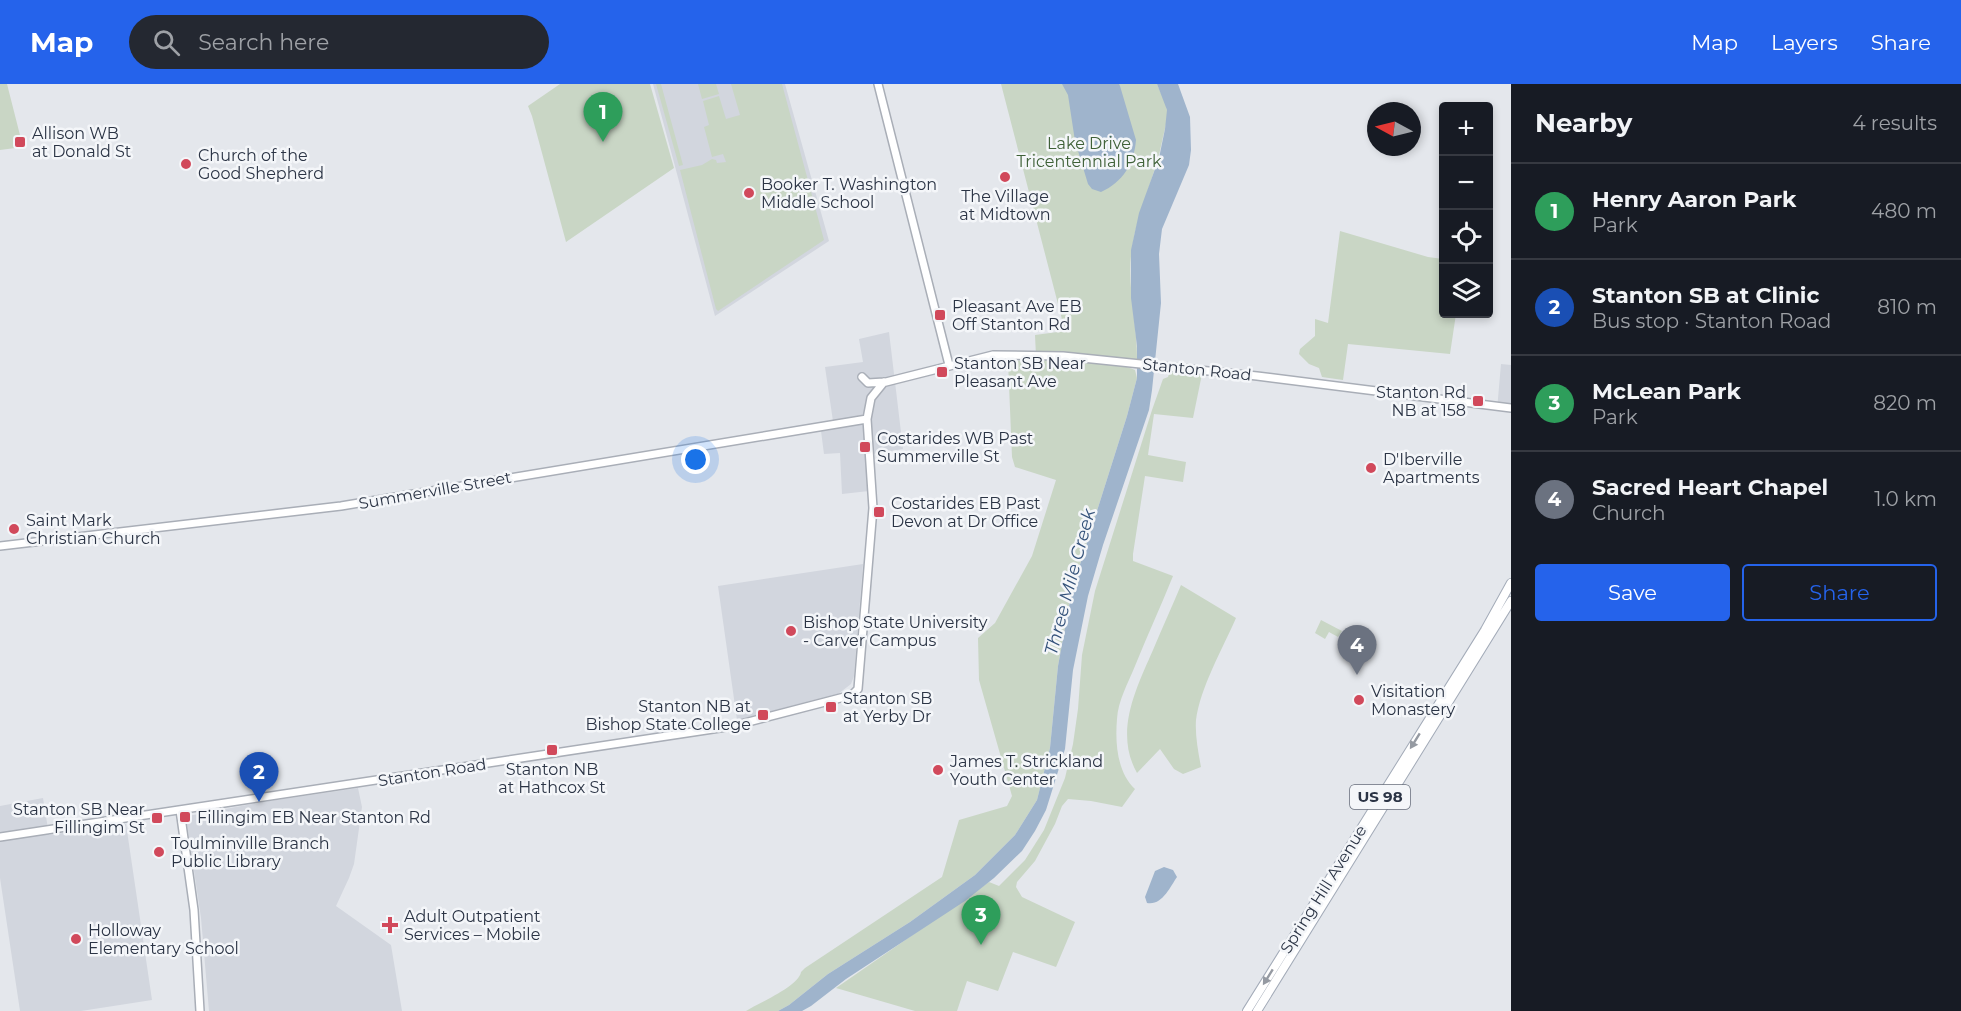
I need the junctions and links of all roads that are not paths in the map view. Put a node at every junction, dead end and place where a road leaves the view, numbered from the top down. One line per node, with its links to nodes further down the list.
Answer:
1 (878, 84): 2 (street)
2 (949, 365): 4 (street, Stanton Road); 6 (street, Stanton Road)
3 (862, 377): 4 (street, Stanton Road)
4 (884, 382): 5 (street); 7 (street)
5 (864, 408)
6 (1511, 408)
7 (867, 419): 8 (street, Summerville Street); 11 (street, Stanton Road)
8 (0, 546)
9 (1511, 583): 14 (main road, Spring Hill Avenue / US 98, one-way to 14)
10 (1511, 601): 15 (main road, Spring Hill Avenue / US 98)
11 (180, 810): 12 (street, Stanton Road); 13 (street)
12 (0, 837)
13 (200, 1011)
14 (1247, 1011)
15 (1257, 1011)

